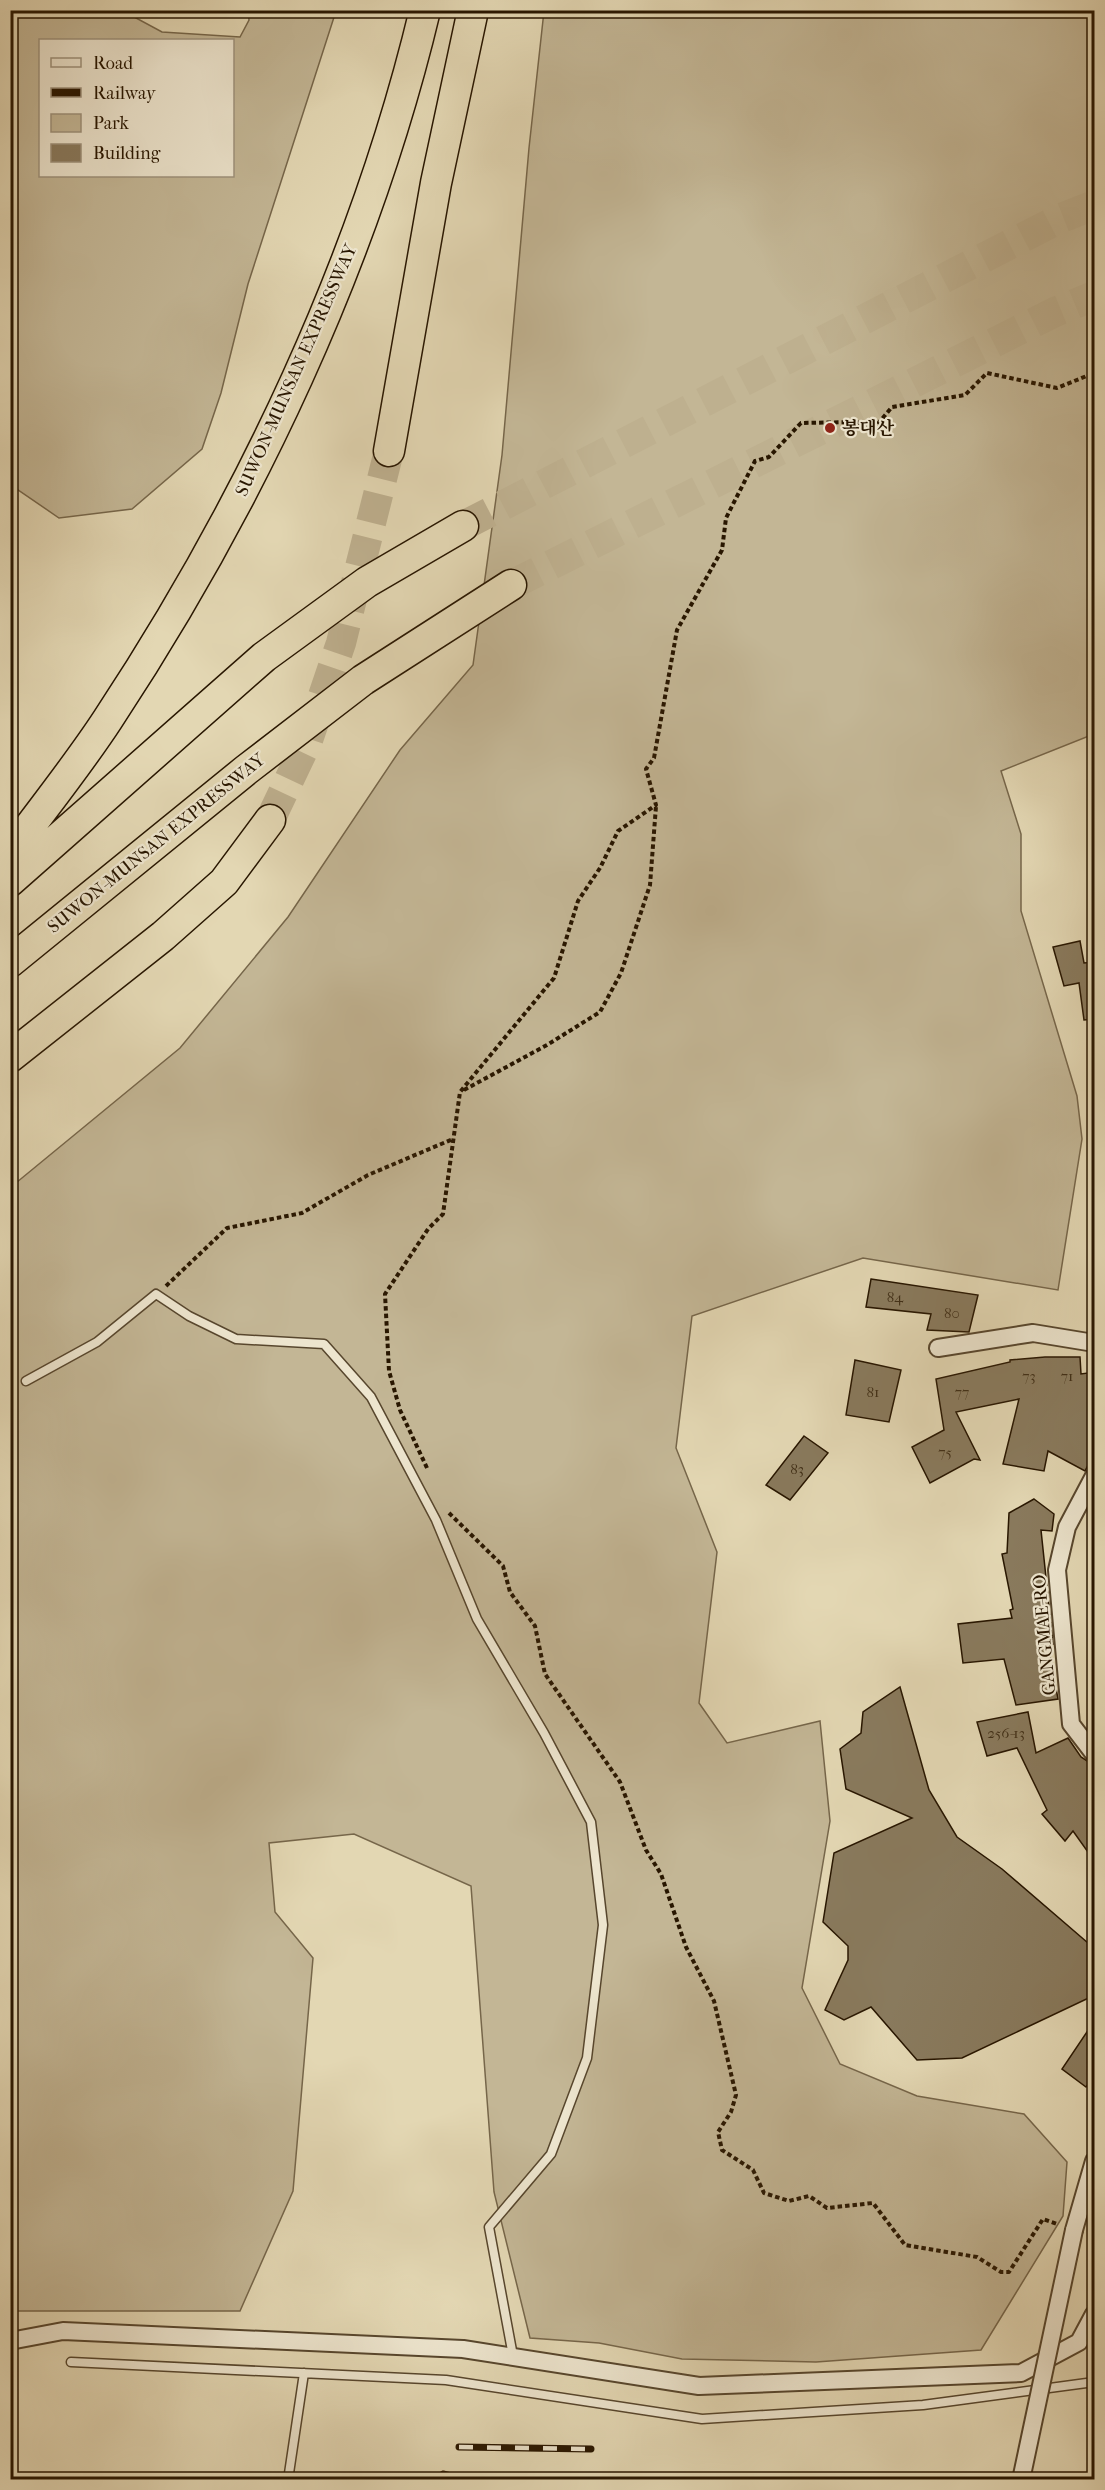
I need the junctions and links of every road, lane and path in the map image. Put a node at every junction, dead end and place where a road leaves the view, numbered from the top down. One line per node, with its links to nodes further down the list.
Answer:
1 (425, 10): 9 (highway, SUWON-MUNSAN EXPRESSWAY)
2 (473, 10): 4 (highway)
3 (1095, 373): 7 (path)
4 (388, 450)
5 (463, 526): 10 (highway)
6 (512, 585): 11 (highway, SUWON-MUNSAN EXPRESSWAY)
7 (656, 805): 13 (path); 13 (path)
8 (270, 820): 12 (highway)
9 (10, 853)
10 (10, 881)
11 (10, 962)
12 (10, 1057)
13 (460, 1092): 14 (path)
14 (453, 1139): 15 (path); 19 (path)
15 (156, 1294): 18 (lane); 27 (lane)
16 (1095, 1342): 17 (street)
17 (938, 1348)
18 (26, 1381)
19 (429, 1471)
20 (1095, 1476): 22 (street, GANGMAE-RO)
21 (448, 1511): 24 (path)
22 (1095, 1754)
23 (1095, 2161): 24 (street)
24 (1074, 2230): 32 (street, bridge)
25 (1095, 2314): 27 (street)
26 (10, 2341): 27 (street)
27 (513, 2356)
28 (71, 2362): 29 (lane)
29 (304, 2373): 30 (lane); 31 (lane)
30 (1095, 2382)
31 (288, 2480)
32 (1021, 2480)

